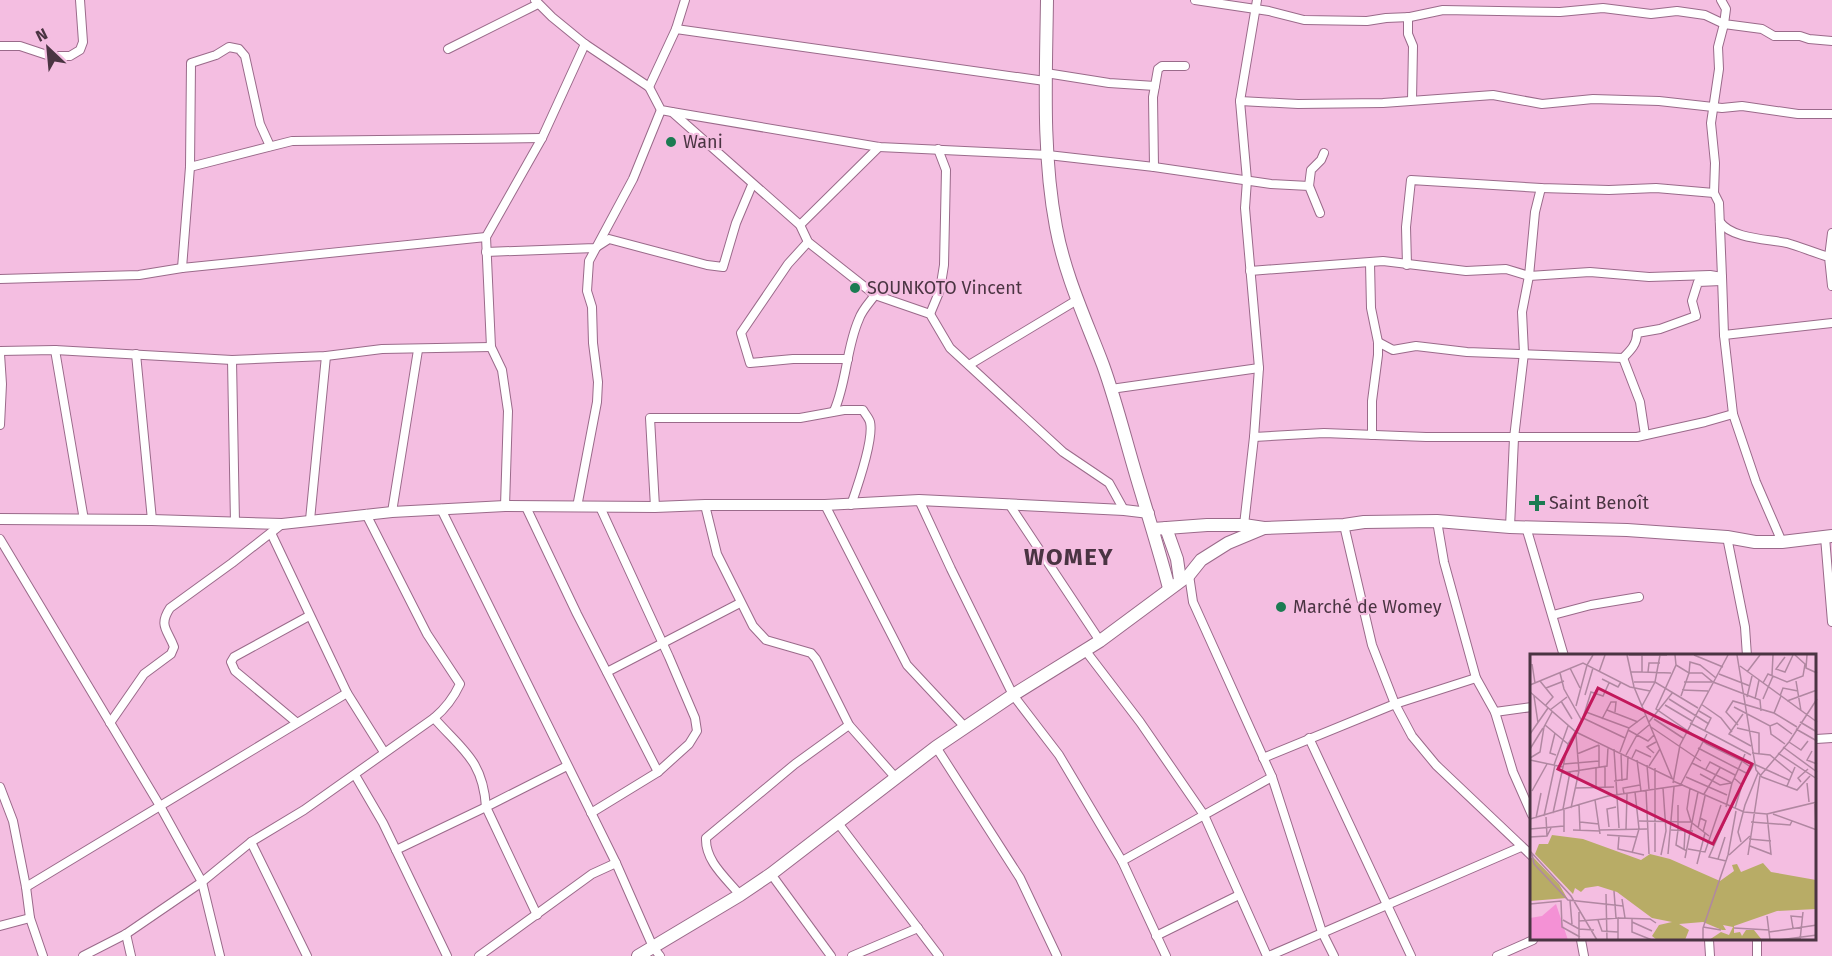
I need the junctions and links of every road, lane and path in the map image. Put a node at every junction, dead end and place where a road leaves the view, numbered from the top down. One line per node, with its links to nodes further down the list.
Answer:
1 (81, 0): 15 (street)
2 (686, 0): 12 (street)
3 (1047, 0): 18 (main road)
4 (1195, 0): 8 (street)
5 (1721, 0): 9 (street)
6 (1729, 0): 9 (street)
7 (537, 2): 14 (street); 16 (street)
8 (1256, 5): 10 (street); 22 (street)
9 (1726, 9): 11 (street)
10 (1408, 17): 11 (street); 21 (street)
11 (1724, 24): 13 (street); 23 (street)
12 (675, 29): 18 (street); 20 (street)
13 (1832, 40)
14 (585, 44): 20 (street); 27 (street)
15 (0, 46)
16 (448, 49)
17 (1185, 66): 19 (street)
18 (1045, 77): 19 (street); 32 (main road)
19 (1155, 86): 34 (street)
20 (649, 87): 24 (street)
21 (1412, 100): 22 (street); 23 (street)
22 (1240, 101): 35 (street)
23 (1713, 107): 26 (street); 39 (street)
24 (661, 110): 25 (street); 46 (street)
25 (672, 112): 29 (street); 36 (street)
26 (1832, 114)
27 (542, 138): 28 (street); 44 (street)
28 (270, 146): 33 (street); 33 (street)
29 (879, 147): 30 (street); 42 (street)
30 (938, 150): 32 (street); 59 (street)
31 (1324, 153): 37 (street)
32 (1048, 155): 34 (street); 58 (main road)
33 (190, 167): 51 (street)
34 (1154, 167): 35 (street)
35 (1247, 180): 37 (street); 52 (street)
36 (752, 185): 42 (street); 46 (street)
37 (1309, 186): 40 (street)
38 (1541, 188): 39 (street); 50 (street); 53 (street)
39 (1714, 193): 41 (street)
40 (1320, 213)
41 (1719, 222): 48 (street); 55 (street)
42 (800, 225): 45 (street)
43 (1832, 233): 48 (street)
44 (486, 237): 47 (street); 51 (street)
45 (808, 242): 57 (street); 71 (street)
46 (596, 248): 47 (street); 91 (street)
47 (486, 252): 63 (street)
48 (1829, 257): 56 (street)
49 (1370, 263): 50 (street); 52 (street); 62 (street)
50 (1407, 265): 53 (street)
51 (182, 268): 54 (street)
52 (1250, 271): 74 (street)
53 (1529, 276): 55 (street); 67 (street)
54 (0, 279)
55 (1723, 279): 61 (street); 70 (street)
56 (1832, 286)
57 (875, 295): 59 (street); 71 (street)
58 (1077, 300): 73 (street); 76 (main road)
59 (930, 314): 73 (street)
60 (1832, 323): 61 (street)
61 (1724, 335): 78 (street)
62 (1378, 342): 67 (street); 80 (street)
63 (491, 347): 65 (street); 89 (street)
64 (55, 350): 66 (street); 68 (street); 100 (street)
65 (418, 350): 69 (street); 96 (street)
66 (0, 352): 75 (street)
67 (1524, 353): 70 (street); 83 (street)
68 (136, 354): 72 (street); 101 (street)
69 (326, 356): 72 (street); 102 (street)
70 (1623, 358): 81 (street)
71 (848, 359): 77 (street)
72 (232, 360): 104 (street)
73 (969, 365): 95 (street)
74 (1260, 368): 76 (street); 82 (street)
75 (1, 383): 79 (street)
76 (1111, 389): 97 (main road)
77 (834, 411): 88 (street); 93 (street)
78 (1733, 414): 81 (street); 116 (street)
79 (0, 425)
80 (1372, 435): 82 (street); 83 (street)
81 (1645, 435): 83 (street)
82 (1254, 437): 106 (street)
83 (1514, 438): 108 (street)
84 (919, 500): 85 (street); 88 (street); 132 (street)
85 (1010, 504): 95 (street); 124 (street)
86 (705, 505): 87 (street); 93 (street); 120 (street)
87 (825, 505): 88 (street); 140 (street)
88 (851, 505)
89 (505, 506): 90 (street); 94 (street)
90 (526, 507): 91 (street); 129 (street)
91 (577, 507): 92 (street)
92 (600, 507): 93 (street); 125 (street)
93 (655, 507)
94 (441, 509): 96 (street); 147 (street)
95 (1124, 510): 97 (street)
96 (392, 512): 98 (street)
97 (1149, 513): 111 (main road)
98 (366, 514): 102 (street); 136 (street)
99 (0, 519): 100 (street)
100 (84, 520): 101 (street)
101 (152, 520): 104 (street)
102 (310, 520): 105 (street)
103 (1437, 521): 107 (main road); 108 (main road); 130 (street)
104 (235, 523): 105 (street)
105 (282, 524): 112 (street)
106 (1244, 525): 110 (main road); 111 (main road)
107 (1344, 525): 110 (main road); 133 (street)
108 (1510, 527): 109 (main road)
109 (1526, 527): 113 (main road); 121 (street)
110 (1264, 528): 117 (main road)
111 (1159, 529): 117 (main road); 118 (main road)
112 (271, 533): 122 (street); 138 (street)
113 (1727, 537): 116 (main road); 128 (street)
114 (1828, 537): 116 (main road); 123 (street)
115 (0, 539): 138 (street)
116 (1782, 542)
117 (1185, 578): 118 (main road); 146 (street)
118 (1169, 588): 124 (main road)
119 (1639, 597): 121 (street)
120 (740, 603): 125 (street); 139 (street)
121 (1553, 615): 127 (street)
122 (309, 616): 131 (street); 137 (street)
123 (1832, 622)
124 (1100, 641): 126 (main road)
125 (663, 643): 129 (street); 148 (street)
126 (1085, 650): 132 (main road); 157 (street)
127 (1563, 654)
128 (1747, 654)
129 (607, 672): 148 (street)
130 (1476, 678): 133 (street); 135 (street)
131 (347, 693): 137 (street); 145 (street)
132 (1013, 695): 140 (main road); 163 (street)
133 (1395, 704): 141 (street); 160 (street)
134 (1530, 707): 135 (street)
135 (1495, 712): 155 (street)
136 (434, 718): 145 (street); 154 (street)
137 (296, 722): 153 (street)
138 (110, 723): 153 (street)
139 (849, 725): 150 (street); 168 (street)
140 (964, 726): 144 (main road)
141 (1309, 738): 146 (street); 170 (street)
142 (1832, 738): 143 (street)
143 (1817, 739)
144 (936, 747): 150 (main road); 193 (street)
145 (384, 752): 149 (street)
146 (1263, 758): 151 (street)
147 (567, 766): 154 (street); 156 (street)
148 (658, 772): 156 (street)
149 (355, 775): 159 (street); 161 (street)
150 (895, 777): 158 (main road)
151 (1272, 777): 157 (street); 175 (street)
152 (0, 787): 167 (street)
153 (160, 806): 166 (street); 167 (street)
154 (486, 807): 161 (street); 171 (street)
155 (1530, 810)
156 (591, 813): 164 (street)
157 (1204, 815): 163 (street); 169 (street)
158 (838, 823): 165 (main road); 174 (street)
159 (251, 842): 166 (street); 186 (street)
160 (1521, 847): 162 (street); 170 (street)
161 (396, 850): 187 (street)
162 (1530, 854)
163 (1122, 861): 177 (street)
164 (616, 863): 171 (street); 181 (street)
165 (771, 874): 168 (main road); 190 (street)
166 (202, 882): 176 (street); 185 (street)
167 (26, 887): 172 (street)
168 (740, 895): 181 (main road)
169 (1239, 895): 177 (street); 195 (street)
170 (1388, 904): 175 (street); 197 (street)
171 (537, 915): 188 (street)
172 (30, 918): 173 (street); 182 (street)
173 (0, 926)
174 (918, 928): 191 (street); 192 (street)
175 (1322, 932): 195 (street); 196 (street)
176 (126, 934): 183 (street); 184 (street)
177 (1156, 936): 194 (street)
178 (1530, 940): 198 (street)
179 (1581, 941): 199 (street)
180 (1709, 941): 200 (street)
181 (656, 952): 189 (main road)
182 (43, 956)
183 (82, 956)
184 (131, 956)
185 (220, 956)
186 (307, 956)
187 (447, 956)
188 (479, 956)
189 (639, 956)
190 (831, 956)
191 (852, 956)
192 (939, 956)
193 (1057, 956)
194 (1166, 956)
195 (1268, 956)
196 (1334, 956)
197 (1411, 956)
198 (1497, 956)
199 (1584, 956)
200 (1710, 956)

